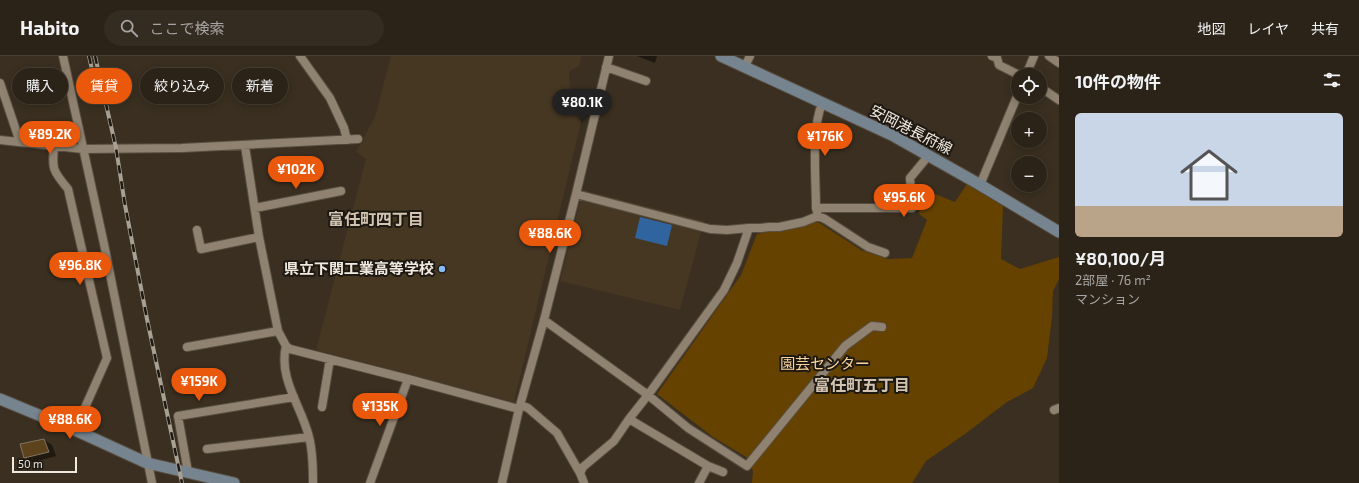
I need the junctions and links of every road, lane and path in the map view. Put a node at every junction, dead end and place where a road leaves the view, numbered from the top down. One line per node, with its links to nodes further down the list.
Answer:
1 (63, 56): 25 (street)
2 (300, 56): 21 (street)
3 (609, 56): 10 (street)
4 (721, 56): 8 (main road, 安岡港長府線)
5 (992, 56): 12 (street)
6 (1034, 56): 11 (street)
7 (1049, 56): 9 (street)
8 (748, 61): 17 (main road, 安岡港長府線)
9 (1059, 63)
10 (606, 67): 13 (street); 29 (street)
11 (1029, 68)
12 (1011, 71)
13 (646, 81)
14 (0, 83): 22 (street)
15 (1047, 92): 16 (street)
16 (1059, 100)
17 (822, 104): 26 (main road, 安岡港長府線); 31 (street)
18 (1014, 104): 27 (street)
19 (358, 139): 21 (street)
20 (0, 140): 22 (street)
21 (347, 140): 24 (street)
22 (20, 142): 23 (street)
23 (54, 145): 25 (street); 50 (street)
24 (245, 146): 25 (street); 30 (street)
25 (83, 149): 53 (street)
26 (929, 155): 27 (main road, 安岡港長府線); 31 (street)
27 (980, 185): 34 (main road, 安岡港長府線)
28 (341, 191): 30 (street)
29 (576, 194): 32 (street); 37 (street)
30 (255, 208): 35 (street)
31 (817, 212): 32 (street); 36 (street)
32 (749, 228): 44 (street)
33 (197, 230): 35 (street)
34 (1059, 232)
35 (259, 237): 39 (street)
36 (885, 253)
37 (544, 320): 44 (street); 48 (street)
38 (882, 327): 44 (street)
39 (278, 331): 40 (street); 41 (street)
40 (286, 346): 42 (street); 45 (street)
41 (187, 347)
42 (330, 359): 43 (street); 47 (street)
43 (408, 379): 48 (street); 61 (street)
44 (648, 395): 49 (street)
45 (294, 397): 51 (street); 55 (street)
46 (0, 399): 50 (main road)
47 (322, 407)
48 (520, 407): 57 (street); 62 (street)
49 (629, 419): 54 (street); 57 (street)
50 (75, 430): 53 (main road)
51 (309, 437): 52 (street); 60 (street)
52 (207, 449)
53 (147, 463): 55 (main road); 58 (street)
54 (708, 466): 56 (street); 64 (street)
55 (188, 472): 59 (main road)
56 (723, 472)
57 (580, 473): 63 (street)
58 (152, 483)
59 (234, 483)
60 (313, 483)
61 (370, 483)
62 (502, 483)
63 (584, 483)
64 (699, 483)

